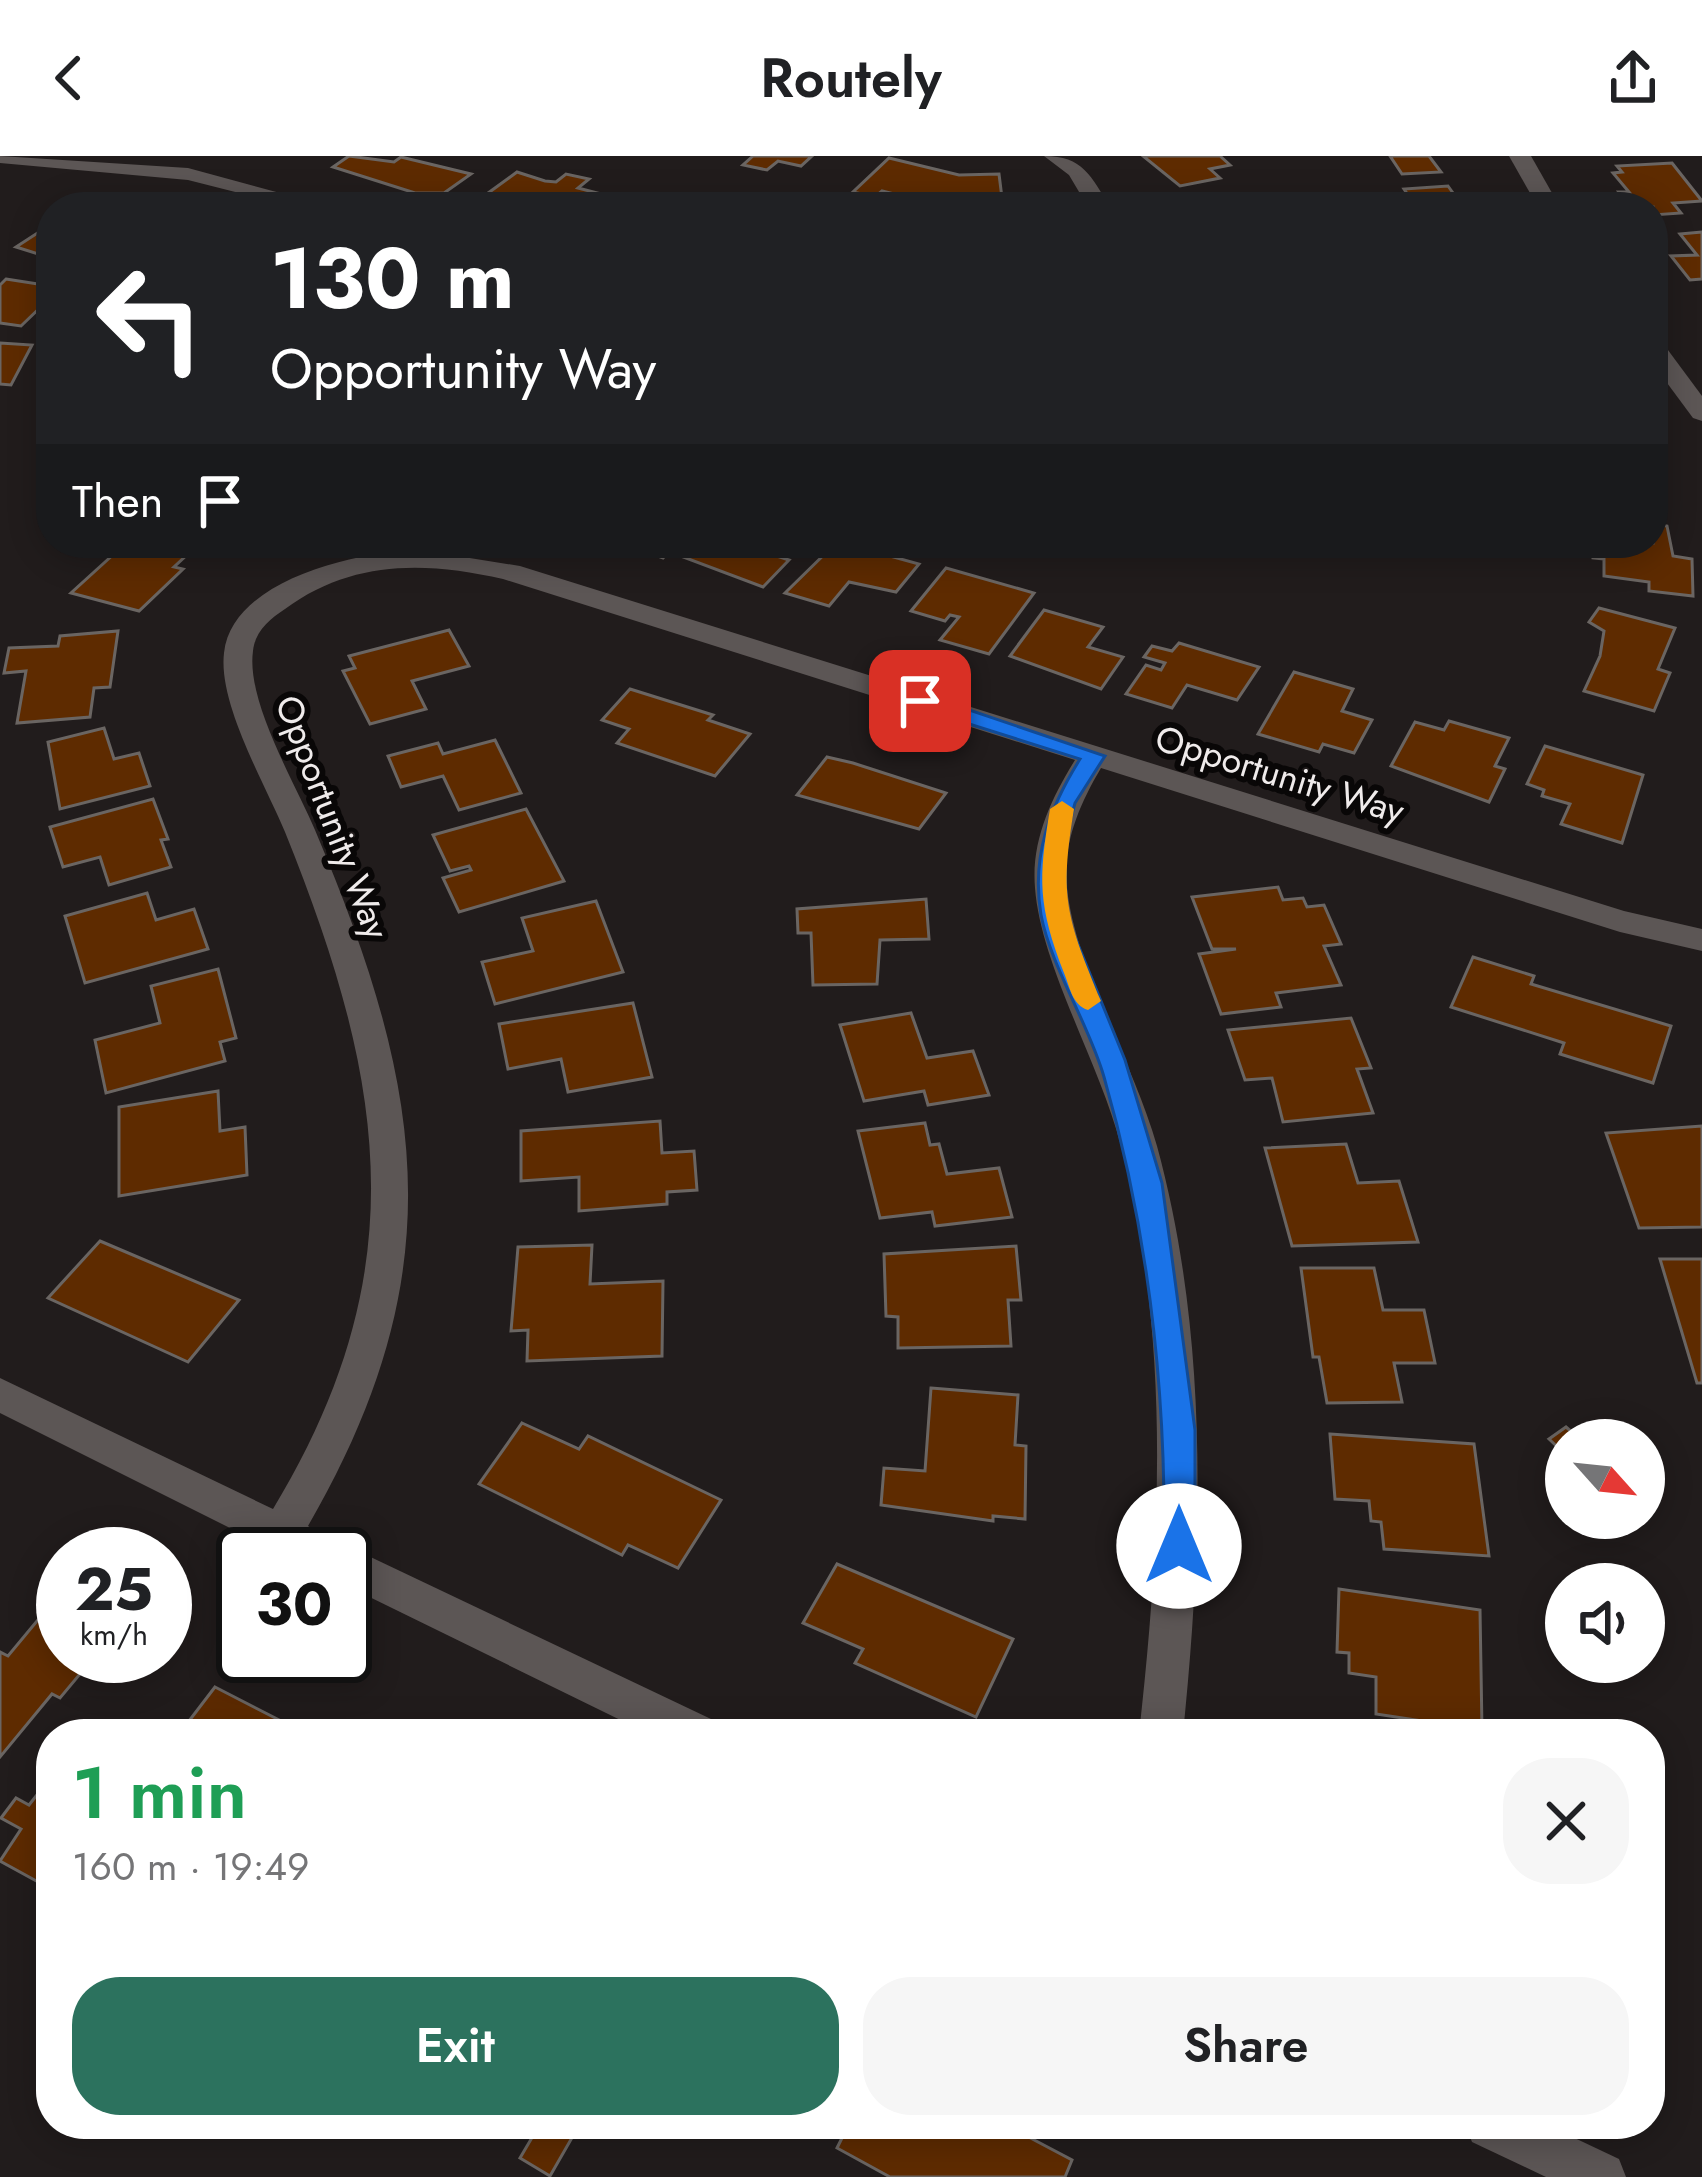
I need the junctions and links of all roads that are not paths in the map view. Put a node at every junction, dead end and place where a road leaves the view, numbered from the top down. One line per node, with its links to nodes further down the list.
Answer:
1 (1054, 156): 5 (street)
2 (1520, 156): 6 (street)
3 (0, 157): 4 (street)
4 (261, 192)
5 (1090, 192)
6 (1540, 192)
7 (1668, 367): 8 (street)
8 (1702, 412)
9 (1093, 756): 10 (street, Opportunity Way); 13 (street, Opportunity Way); 16 (street)
10 (1702, 940)
11 (0, 1394): 12 (street)
12 (267, 1527)
13 (286, 1527)
14 (372, 1577): 15 (street)
15 (663, 1719)
16 (1163, 1719)
17 (1521, 2139): 18 (street)
18 (1601, 2177)

